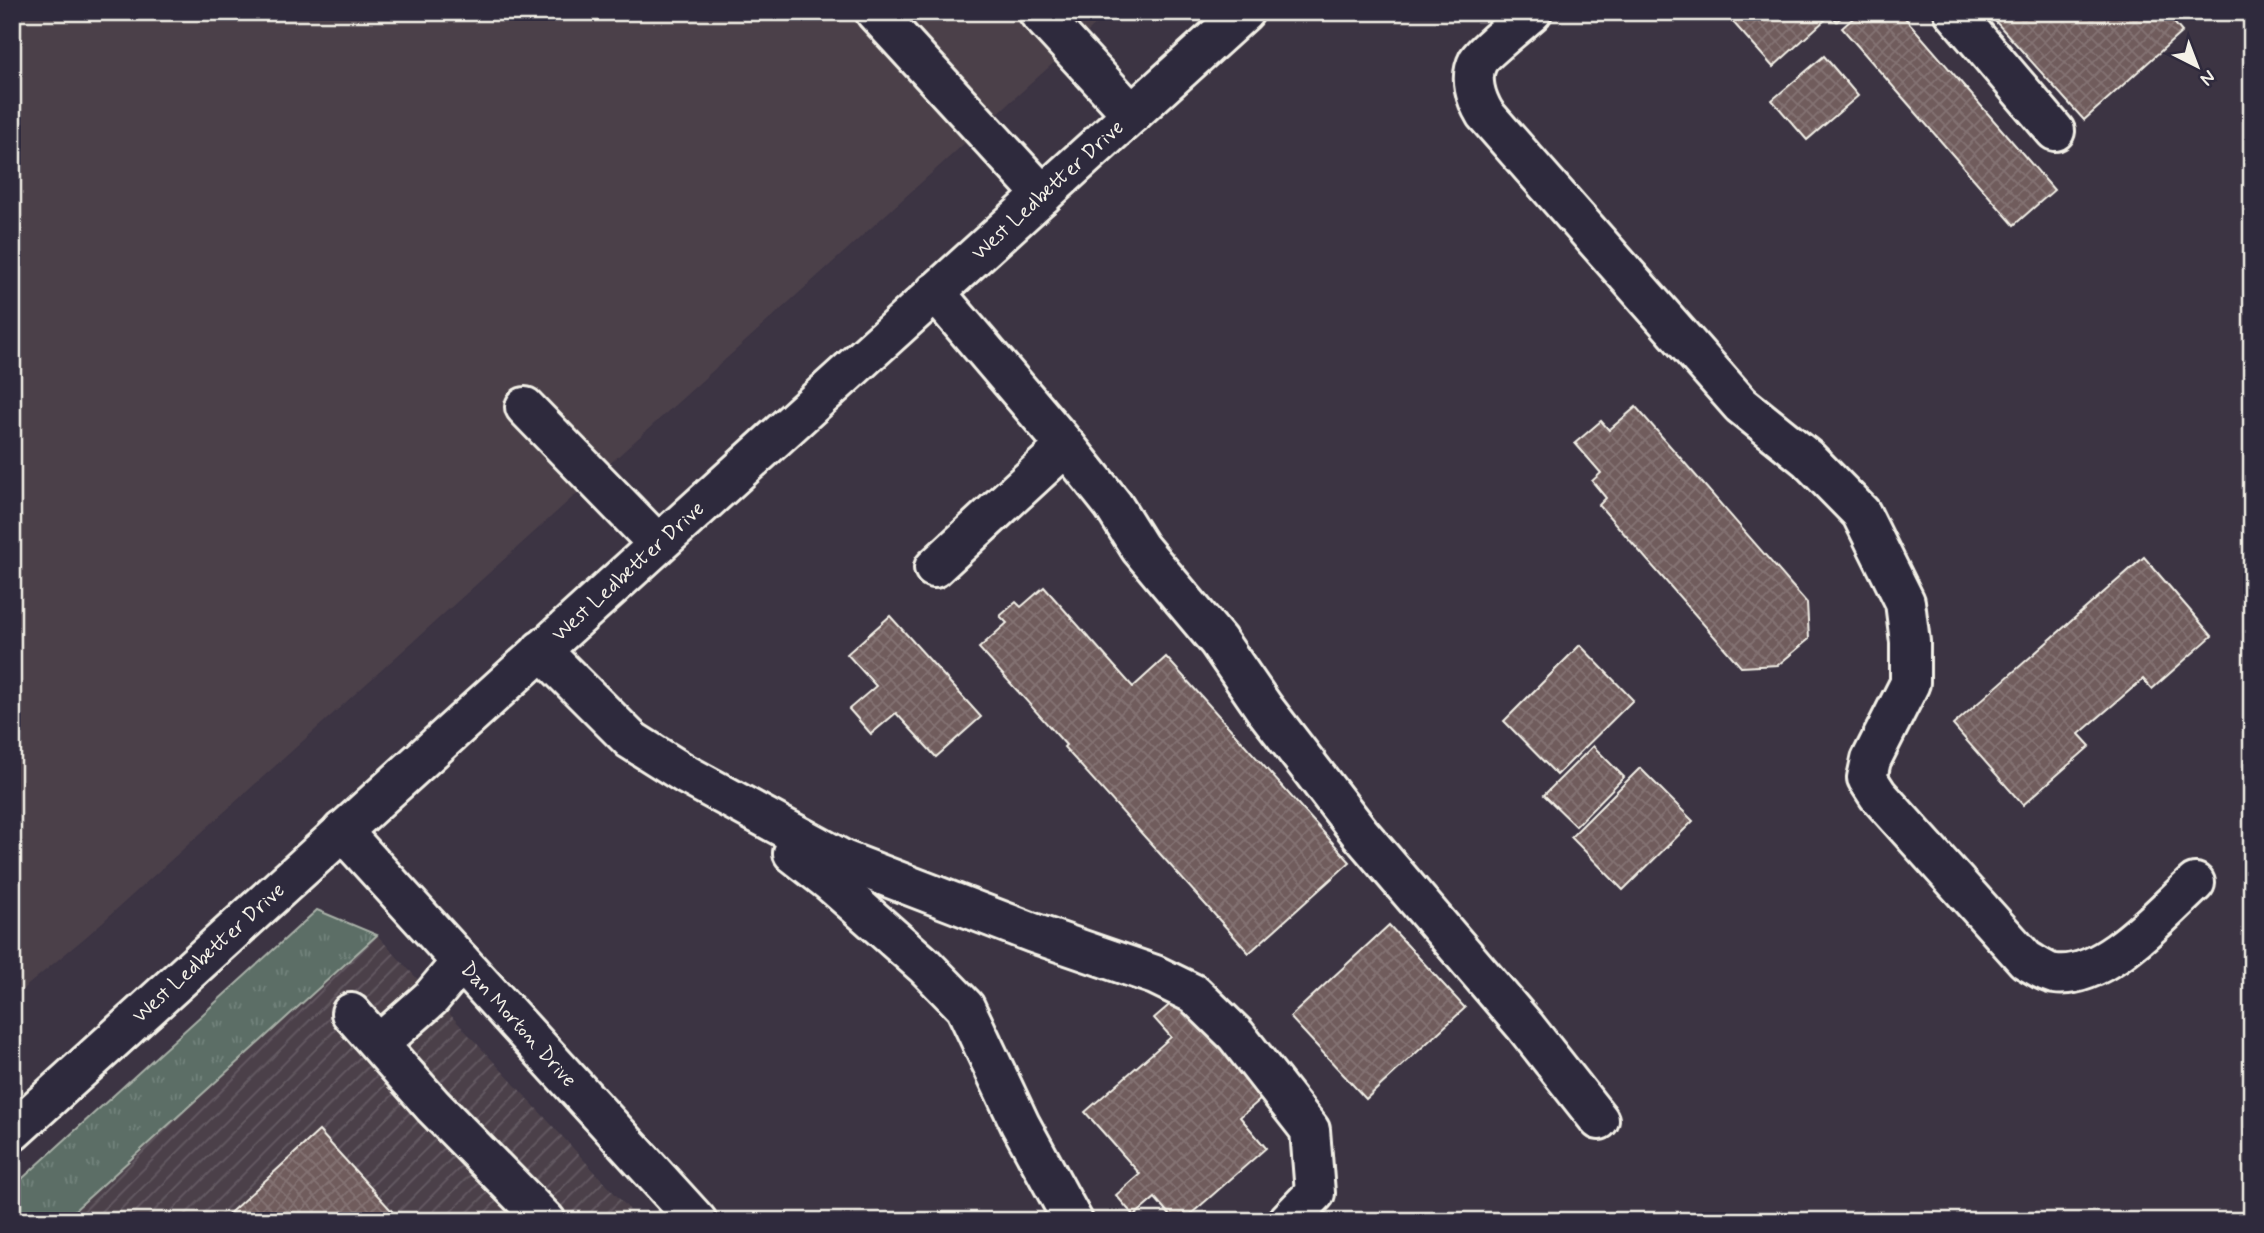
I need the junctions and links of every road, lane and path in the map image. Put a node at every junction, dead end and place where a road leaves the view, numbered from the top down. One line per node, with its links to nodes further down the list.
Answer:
1 (875, 12): 8 (street)
2 (1038, 12): 6 (street)
3 (1244, 12): 6 (street, West Ledbetter Drive)
4 (1532, 12): 17 (street)
5 (1954, 12): 7 (street)
6 (1132, 114): 8 (street, West Ledbetter Drive)
7 (2055, 131)
8 (1043, 195): 9 (street, West Ledbetter Drive)
9 (935, 292): 11 (street); 12 (street, West Ledbetter Drive)
10 (525, 407): 12 (street)
11 (1066, 446): 13 (street); 21 (street)
12 (658, 544): 14 (street, West Ledbetter Drive)
13 (934, 568)
14 (541, 650): 15 (street); 16 (street, West Ledbetter Drive)
15 (698, 781): 25 (street); 26 (street)
16 (342, 831): 18 (street, Dan Morton Drive); 22 (street, West Ledbetter Drive)
17 (2194, 883)
18 (461, 962): 20 (street); 24 (street, Dan Morton Drive)
19 (351, 1013): 20 (street)
20 (379, 1044): 23 (street)
21 (1600, 1120)
22 (12, 1132)
23 (546, 1221)
24 (697, 1221)
25 (1073, 1221)
26 (1288, 1221)

